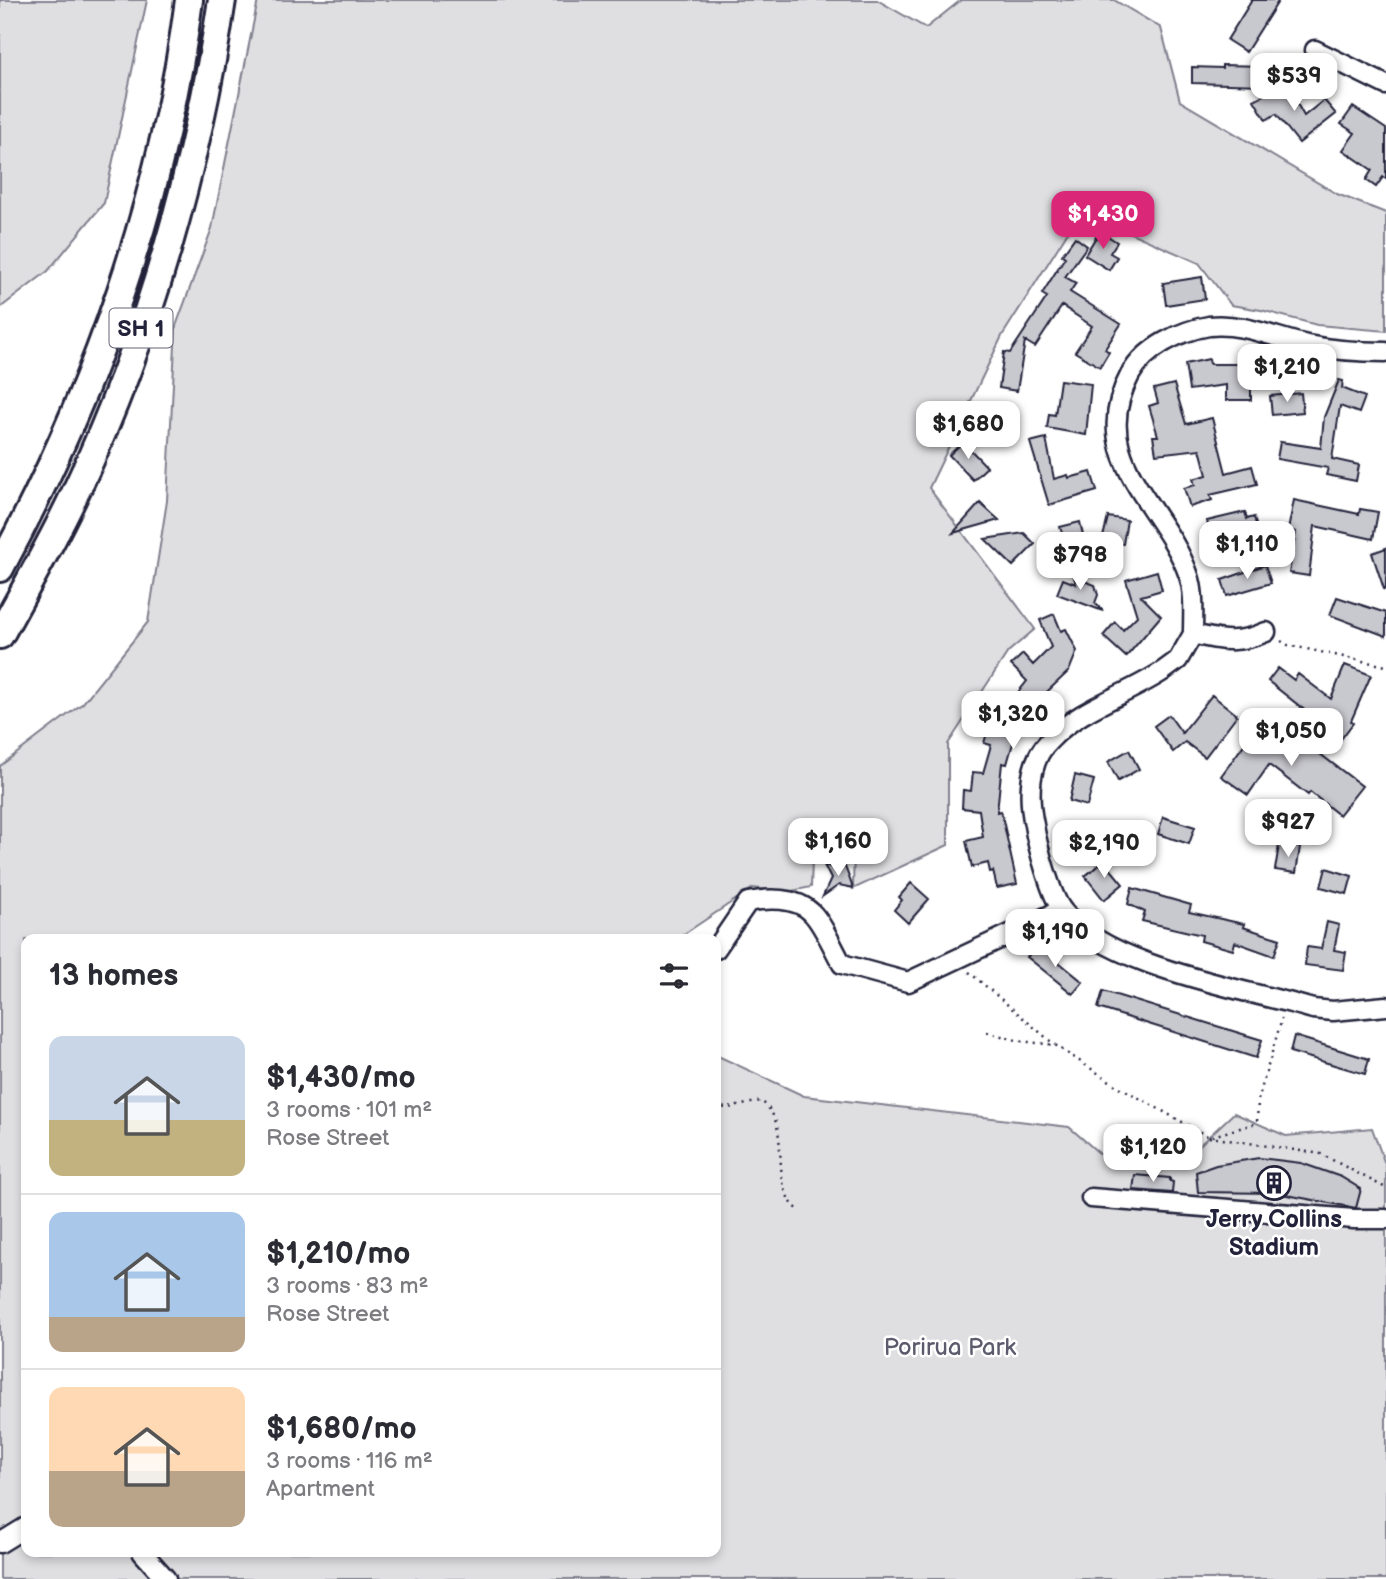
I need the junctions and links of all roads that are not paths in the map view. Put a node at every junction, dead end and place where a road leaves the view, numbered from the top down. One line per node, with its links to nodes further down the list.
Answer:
1 (189, 0): 6 (highway, SH 1)
2 (222, 0): 9 (highway, SH 1)
3 (1315, 50): 4 (street)
4 (1386, 85)
5 (1386, 352): 8 (street)
6 (0, 568)
7 (1266, 632): 8 (street)
8 (1193, 634): 10 (street)
9 (0, 635)
10 (1061, 910): 11 (street); 12 (street)
11 (721, 942)
12 (1386, 1006)
13 (1091, 1198): 14 (street)
14 (1386, 1219)
15 (21, 1531): 16 (street)
16 (0, 1543)
17 (147, 1557): 18 (street)
18 (166, 1579)

